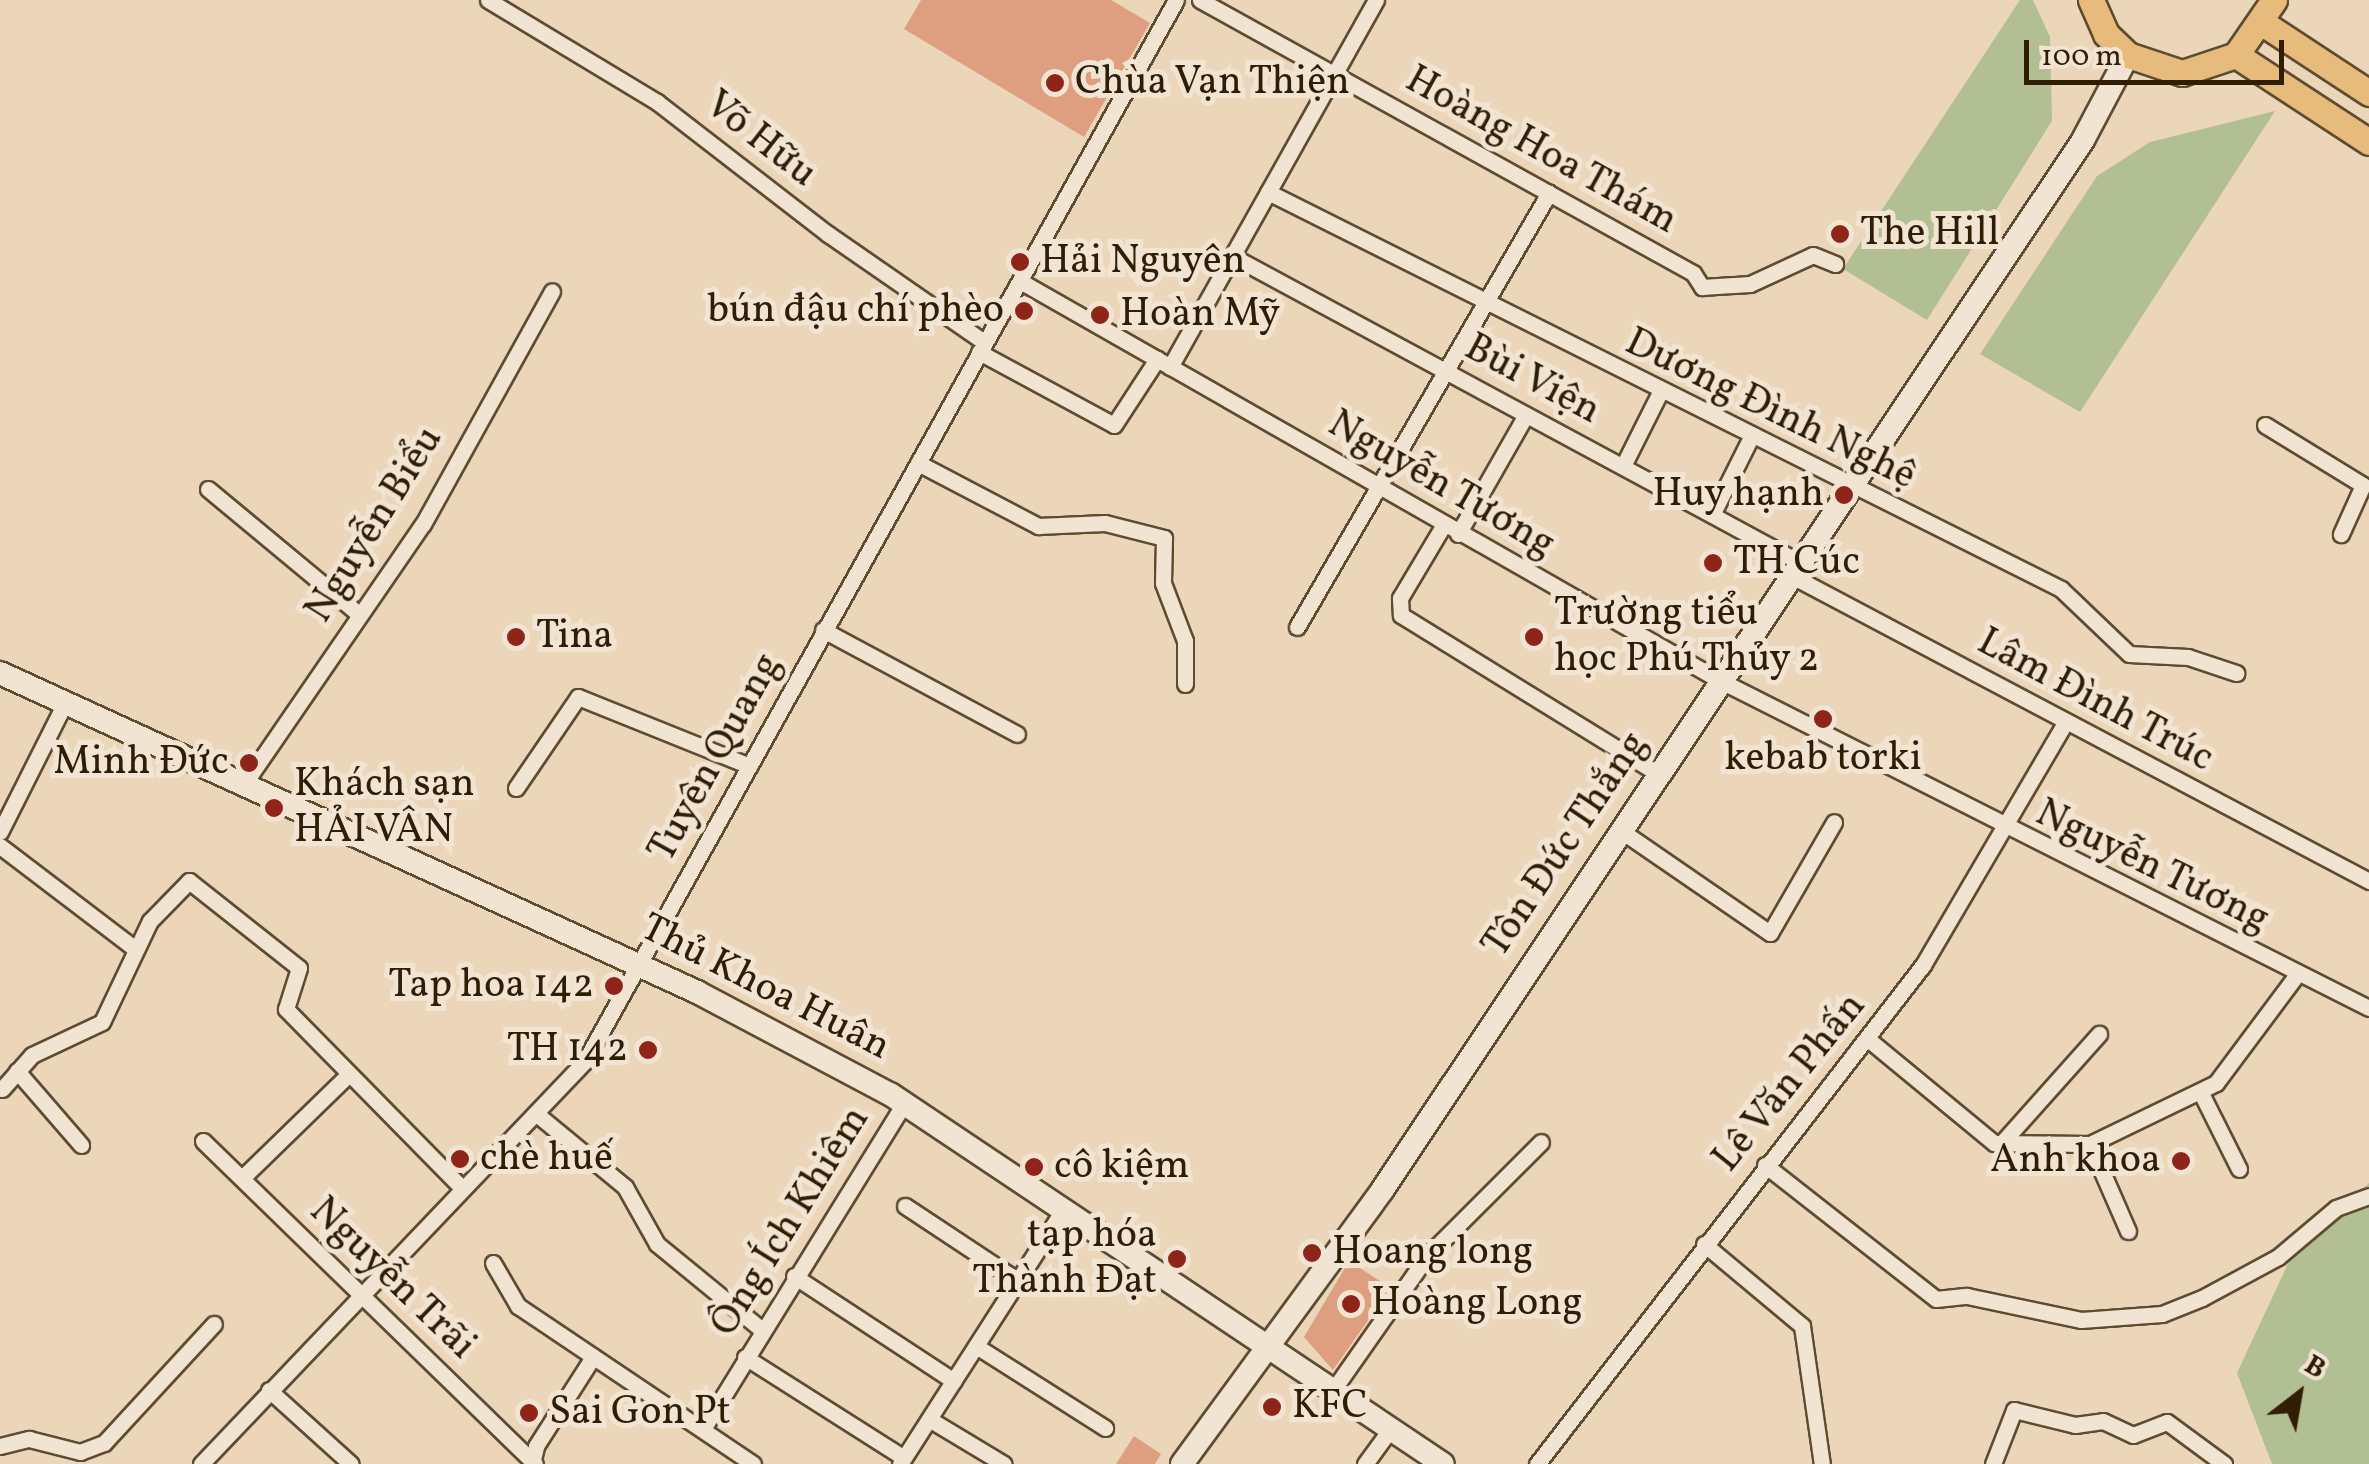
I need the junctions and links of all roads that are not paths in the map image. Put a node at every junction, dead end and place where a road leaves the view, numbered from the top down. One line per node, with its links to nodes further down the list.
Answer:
1 (488, 0): 19 (street, Võ Hữu)
2 (1176, 0): 16 (street, Tuyên Quang)
3 (1200, 0): 9 (street, Hoàng Hoa Thám)
4 (1376, 0): 9 (street)
5 (2091, 0): 7 (main road)
6 (2269, 12): 8 (main road); 10 (main road)
7 (2128, 56): 8 (main road); 29 (street, Tôn Đức Thắng)
8 (2236, 56): 11 (main road)
9 (1334, 74): 12 (street); 13 (street, Hoàng Hoa Thám)
10 (2369, 93)
11 (2369, 142)
12 (1268, 192): 14 (street); 18 (street, Dương Đình Nghệ)
13 (1548, 193): 15 (street, Hoàng Hoa Thám); 18 (street)
14 (1232, 256): 20 (street); 21 (street, Bùi Viện)
15 (1835, 264)
16 (1020, 281): 19 (street, Tuyên Quang); 20 (street, Nguyễn Tương)
17 (552, 291): 35 (street, Nguyễn Biểu)
18 (1487, 305): 21 (street); 22 (street, Dương Đình Nghệ)
19 (982, 347): 20 (street, Võ Hữu); 26 (street, Tuyên Quang)
20 (1163, 363): 30 (street, Nguyễn Tương)
21 (1448, 372): 23 (street, Bùi Viện); 30 (street)
22 (1660, 392): 25 (street, Dương Đình Nghệ); 27 (street)
23 (1526, 415): 27 (street, Bùi Viện); 32 (street)
24 (2265, 424): 33 (street)
25 (1751, 438): 29 (street, Dương Đình Nghệ); 31 (street)
26 (918, 463): 37 (street, Tuyên Quang); 41 (street)
27 (1622, 466): 31 (street, Bùi Viện)
28 (208, 489): 35 (street)
29 (1852, 489): 34 (street, Tôn Đức Thắng); 38 (street, Dương Đình Nghệ)
30 (1383, 490): 32 (street, Nguyễn Tương); 36 (street)
31 (1712, 514): 34 (street, Bùi Viện)
32 (1451, 530): 40 (street, Nguyễn Tương); 46 (street)
33 (2341, 534)
34 (1796, 569): 40 (street, Tôn Đức Thắng); 43 (street, Lâm Đình Trúc)
35 (360, 616): 47 (street, Nguyễn Biểu)
36 (1297, 626)
37 (823, 630): 44 (street); 45 (street, Tuyên Quang)
38 (2236, 673)
39 (0, 674): 42 (street, Thủ Khoa Huân)
40 (1720, 681): 46 (street, Tôn Đức Thắng); 51 (street, Nguyễn Tương)
41 (1185, 684)
42 (65, 704): 47 (street, Thủ Khoa Huân); 52 (street)
43 (2065, 723): 51 (street, Lê Văn Phấn); 54 (street, Lâm Đình Trúc)
44 (1017, 734)
45 (750, 766): 48 (street); 56 (street, Tuyên Quang)
46 (1658, 774): 50 (street, Tôn Đức Thắng)
47 (242, 787): 56 (street, Thủ Khoa Huân)
48 (516, 788)
49 (1834, 822): 50 (street)
50 (1620, 830): 88 (street, Tôn Đức Thắng)
51 (2005, 831): 57 (street, Nguyễn Tương); 60 (street, Lê Văn Phấn)
52 (0, 832)
53 (0, 846): 55 (street)
54 (2369, 881)
55 (134, 948): 61 (street); 62 (street)
56 (638, 964): 65 (street, Thủ Khoa Huân); 66 (street, Tuyên Quang)
57 (2298, 973): 58 (street, Nguyễn Tương); 64 (street)
58 (2369, 1008)
59 (2098, 1034): 70 (street)
60 (1868, 1040): 70 (street); 72 (street, Lê Văn Phấn)
61 (17, 1071): 63 (street); 69 (street)
62 (349, 1074): 74 (street); 75 (street)
63 (2, 1089)
64 (2201, 1093): 71 (street); 73 (street)
65 (905, 1102): 78 (street, Thủ Khoa Huân); 82 (street, Ông Ích Khiêm)
66 (538, 1116): 75 (street, Tuyên Quang); 86 (street)
67 (203, 1141): 74 (street, Nguyễn Trãi)
68 (1540, 1142): 93 (street)
69 (81, 1144)
70 (2000, 1144): 71 (street)
71 (2090, 1144): 79 (street)
72 (1765, 1166): 76 (street); 80 (street, Lê Văn Phấn)
73 (2239, 1169)
74 (242, 1178): 84 (street, Nguyễn Trãi)
75 (463, 1189): 84 (street, Tuyên Quang)
76 (2369, 1196)
77 (905, 1206): 83 (street)
78 (1064, 1207): 83 (street); 88 (street, Thủ Khoa Huân)
79 (2128, 1231)
80 (1704, 1244): 108 (street, Lê Văn Phấn); 109 (street)
81 (494, 1263): 89 (street)
82 (794, 1276): 86 (street, Ông Ích Khiêm); 91 (street)
83 (1018, 1280): 87 (street)
84 (363, 1294): 92 (street, Tuyên Quang); 100 (street, Nguyễn Trãi)
85 (214, 1324): 98 (street)
86 (761, 1329): 90 (street, Ông Ích Khiêm)
87 (976, 1346): 91 (street); 95 (street)
88 (1266, 1351): 93 (street, Thủ Khoa Huân); 105 (street, Tôn Đức Thắng)
89 (593, 1357): 96 (street); 100 (street)
90 (745, 1357): 96 (street, Ông Ích Khiêm); 99 (street)
91 (954, 1380): 94 (street)
92 (269, 1390): 101 (street, Tuyên Quang); 102 (street)
93 (1331, 1393): 97 (street, Thủ Khoa Huân)
94 (929, 1419): 99 (street); 104 (street)
95 (1105, 1428)
96 (703, 1429): 103 (street)
97 (1390, 1431): 106 (street); 107 (street, Thủ Khoa Huân)
98 (0, 1446)
99 (902, 1461)
100 (534, 1463)
101 (200, 1464)
102 (352, 1464)
103 (753, 1464)
104 (1004, 1464)
105 (1182, 1464)
106 (1365, 1464)
107 (1443, 1464)
108 (1538, 1464)
109 (1822, 1464)
110 (1992, 1464): 111 (street)
111 (2224, 1464)

